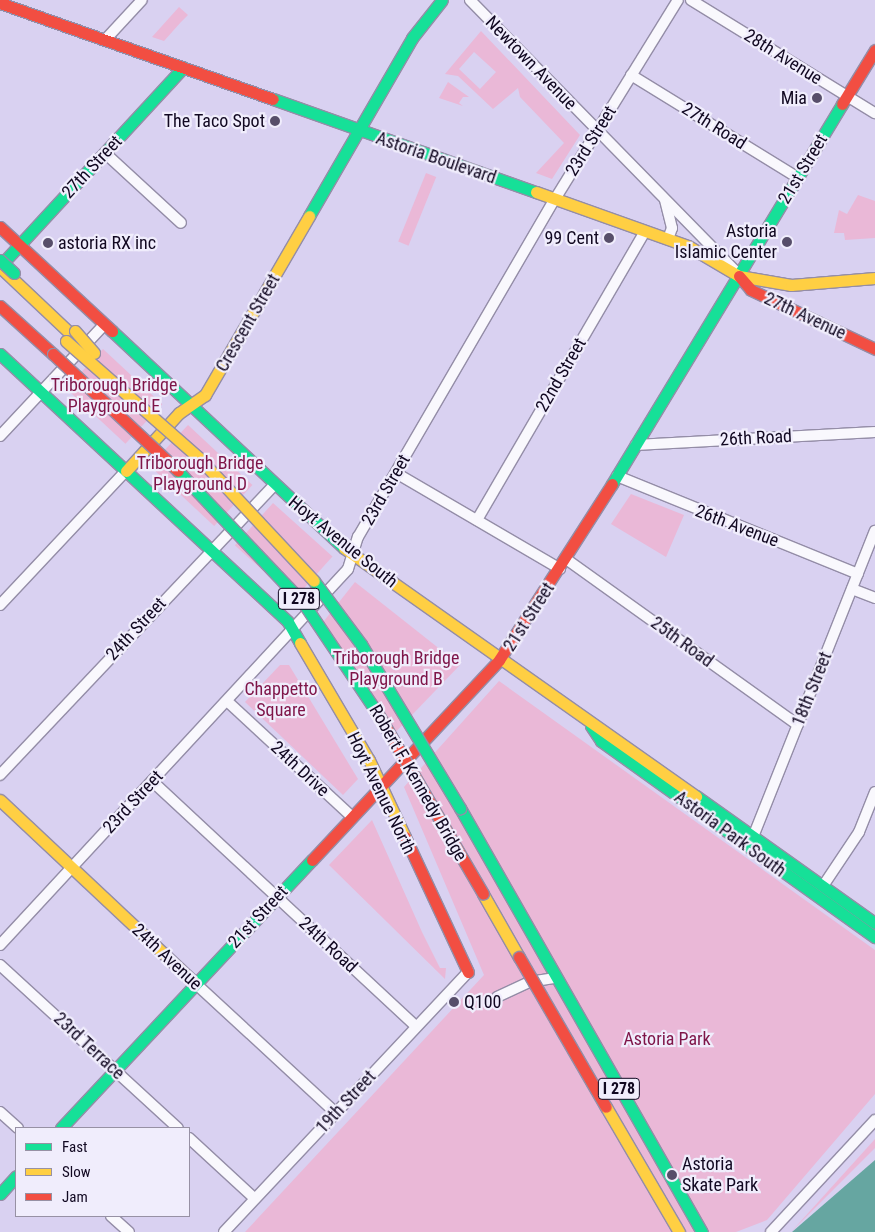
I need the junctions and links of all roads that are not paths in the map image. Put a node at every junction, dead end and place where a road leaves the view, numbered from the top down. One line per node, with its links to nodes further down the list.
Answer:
1 (142, 0): 7 (street)
2 (442, 0): 14 (main road, Crescent Street)
3 (470, 0): 13 (street, Newtown Avenue)
4 (678, 0): 10 (street, 23rd Street)
5 (691, 0): 11 (street, 28th Avenue)
6 (0, 3): 7 (main road, Astoria Boulevard)
7 (105, 40): 9 (main road, Astoria Boulevard)
8 (875, 50): 11 (main road, 21st Street)
9 (183, 68): 14 (main road, Astoria Boulevard); 15 (main road, 27th Street)
10 (631, 76): 13 (street, 23rd Street); 16 (street, 27th Road)
11 (847, 96): 12 (street, 28th Avenue); 16 (main road, 21st Street)
12 (875, 113)
13 (597, 131): 17 (street, 23rd Street); 18 (street, Newtown Avenue)
14 (360, 132): 17 (main road, Astoria Boulevard); 36 (main road, Crescent Street)
15 (105, 153): 19 (street); 23 (main road, 27th Street)
16 (797, 177): 26 (main road, 21st Street)
17 (555, 199): 21 (main road, Astoria Boulevard); 41 (street, 23rd Street)
18 (665, 199): 22 (street); 26 (street, Newtown Avenue)
19 (181, 223)
20 (0, 228): 23 (main road, Hoyt Avenue South)
21 (645, 231): 22 (main road, Astoria Boulevard); 44 (street, 22nd Street)
22 (668, 239): 26 (main road, Astoria Boulevard)
23 (19, 246): 25 (main road, 27th Street); 30 (main road, Hoyt Avenue South)
24 (0, 260): 27 (main road, bridge)
25 (0, 267): 27 (main road)
26 (739, 276): 28 (main road, Astoria Boulevard); 32 (main road, 27th Avenue); 39 (main road, 21st Street)
27 (7, 278): 31 (main road)
28 (875, 278)
29 (0, 306): 90 (main road, Robert F. Kennedy Bridge / I 278, bridge)
30 (104, 326): 35 (street); 36 (main road, Hoyt Avenue South)
31 (71, 336): 34 (main road, I 278, bridge); 34 (main road, bridge)
32 (875, 349)
33 (0, 354): 35 (main road, Hoyt Avenue North)
34 (120, 388): 91 (main road, Robert F. Kennedy Bridge / I 278, bridge)
35 (41, 392): 38 (street); 40 (main road, Hoyt Avenue North)
36 (191, 406): 40 (main road, Crescent Street); 43 (main road, Hoyt Avenue South)
37 (875, 432): 39 (street, 26th Road)
38 (0, 436)
39 (636, 444): 42 (main road, 21st Street)
40 (126, 471): 46 (main road, Hoyt Avenue North); 52 (street, Crescent Street)
41 (396, 473): 44 (street, 25th Road); 47 (street, 23rd Street)
42 (617, 476): 48 (main road, 21st Street); 49 (street, 26th Avenue)
43 (274, 485): 46 (street, 24th Street); 47 (main road, Hoyt Avenue South)
44 (477, 520): 48 (street, 25th Road)
45 (875, 532): 49 (street, 18th Street)
46 (211, 550): 53 (main road, Hoyt Avenue North); 57 (street, 24th Street)
47 (353, 554): 53 (street, 23rd Street); 54 (main road, Hoyt Avenue South)
48 (563, 564): 54 (main road, 21st Street); 56 (street, 25th Road)
49 (858, 574): 50 (street, 18th Street)
50 (852, 589): 51 (street); 56 (street, 18th Street)
51 (875, 598)
52 (0, 604)
53 (294, 630): 55 (street, 23rd Street); 59 (main road, Hoyt Avenue North)
54 (499, 660): 59 (main road, 21st Street); 63 (main road, Astoria Park South)
55 (226, 701): 58 (street, 23rd Street); 62 (street, 24th Drive)
56 (798, 725): 63 (street, 18th Street)
57 (0, 775)
58 (152, 781): 64 (street, 23rd Street); 66 (street, 24th Road)
59 (380, 785): 62 (main road, 21st Street); 71 (main road, Hoyt Avenue North)
60 (875, 792): 65 (street)
61 (0, 800): 64 (main road, 24th Avenue)
62 (351, 816): 66 (main road, 21st Street)
63 (751, 842): 65 (main road, Astoria Park South); 68 (main road, Astoria Park South)
64 (72, 868): 69 (street, 23rd Street); 73 (main road, 24th Avenue)
65 (822, 886): 67 (main road, Astoria Park South)
66 (277, 897): 73 (main road, 21st Street); 75 (street, 24th Road)
67 (875, 924)
68 (875, 937)
69 (0, 945)
70 (0, 964): 76 (street, 23rd Terrace)
71 (468, 972): 75 (street, 19th Street)
72 (554, 978): 74 (street)
73 (195, 983): 76 (main road, 21st Street); 78 (street, 24th Avenue)
74 (496, 998)
75 (416, 1026): 78 (street, 19th Street)
76 (115, 1070): 81 (main road, 21st Street); 82 (street, 23rd Terrace)
77 (0, 1112): 80 (street)
78 (336, 1113): 86 (street, 19th Street)
79 (875, 1120): 92 (street)
80 (17, 1127)
81 (62, 1127)
82 (177, 1127)
83 (190, 1139): 86 (street)
84 (15, 1177): 85 (main road)
85 (0, 1194)
86 (254, 1198): 89 (street, 19th Street)
87 (112, 1217): 88 (street)
88 (129, 1232)
89 (224, 1232)
90 (679, 1232)
91 (702, 1232)
92 (771, 1232)

